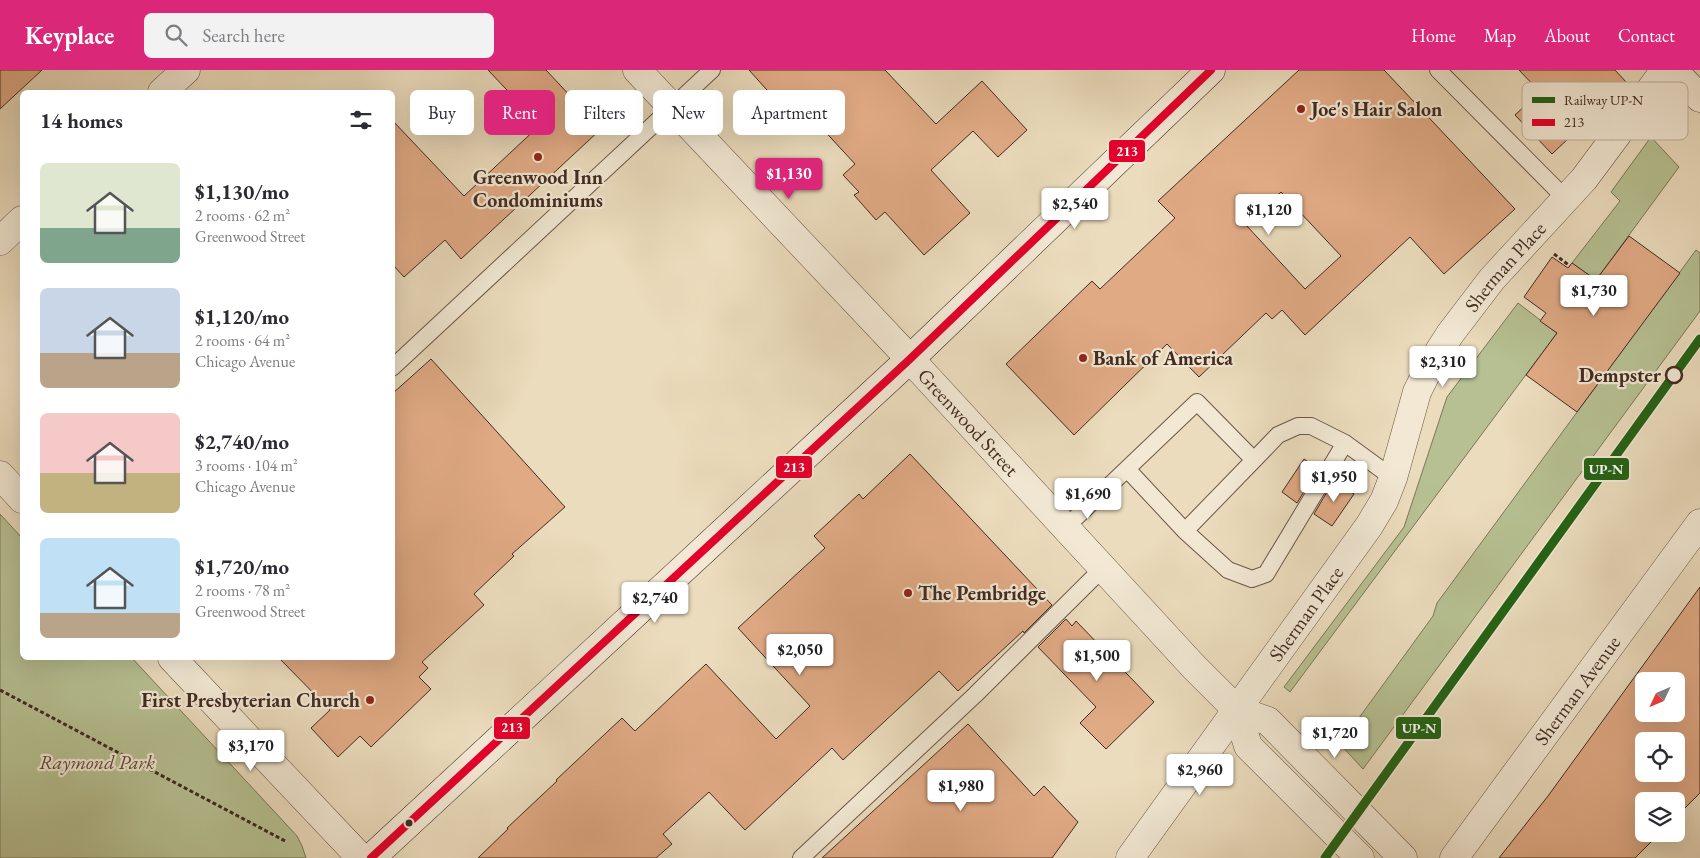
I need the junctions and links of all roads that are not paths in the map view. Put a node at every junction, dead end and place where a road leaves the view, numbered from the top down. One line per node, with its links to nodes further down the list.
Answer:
1 (186, 70): 11 (street)
2 (637, 70): 12 (street, Greenwood Street)
3 (712, 70): 13 (lane)
4 (1211, 70): 21 (street)
5 (1438, 70): 18 (lane)
6 (1665, 70): 8 (street, Sherman Place)
7 (1673, 70): 9 (street)
8 (1656, 82)
9 (1685, 82)
10 (1688, 86): 14 (street)
11 (164, 90)
12 (655, 90)
13 (691, 90)
14 (1700, 98)
15 (653, 126): 22 (lane)
16 (698, 135): 21 (street, Greenwood Street)
17 (1613, 140): 18 (street, Sherman Place)
18 (1566, 199): 27 (street, Sherman Place)
19 (20, 222): 20 (street)
20 (0, 240)
21 (910, 359): 30 (street, Greenwood Street); 36 (street)
22 (395, 365)
23 (1345, 443): 24 (lane); 27 (lane); 31 (lane)
24 (1254, 460): 25 (lane); 31 (lane)
25 (1126, 469): 30 (lane); 31 (lane)
26 (0, 475): 28 (street)
27 (1393, 478): 34 (street, Sherman Place)
28 (20, 497)
29 (1700, 523): 41 (street, Sherman Avenue)
30 (1066, 528): 32 (street, Greenwood Street)
31 (1185, 531)
32 (1103, 568): 34 (street, Greenwood Street); 37 (lane)
33 (174, 660): 35 (street)
34 (1236, 710): 38 (street); 39 (street, Greenwood Street); 40 (street, Greenwood Street)
35 (361, 858)
36 (371, 858)
37 (801, 858)
38 (1130, 858)
39 (1360, 858)
40 (1403, 858)
41 (1454, 858)

